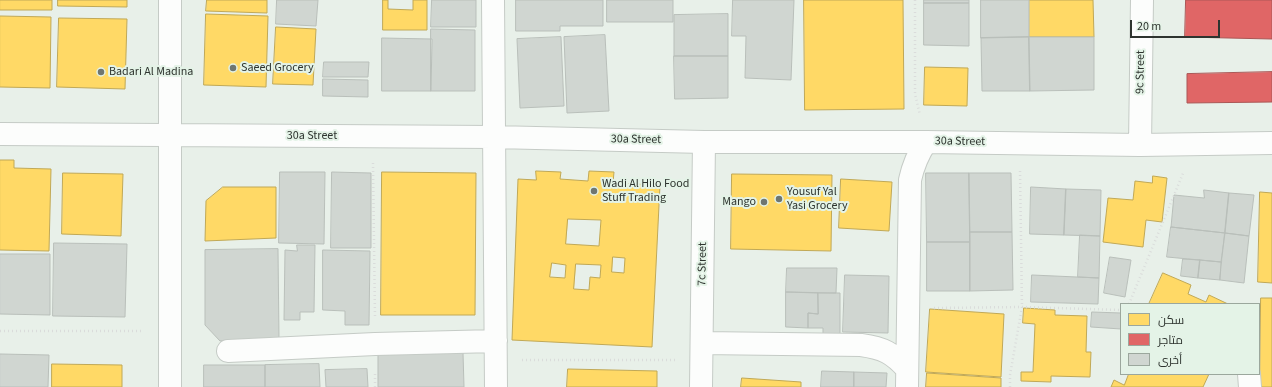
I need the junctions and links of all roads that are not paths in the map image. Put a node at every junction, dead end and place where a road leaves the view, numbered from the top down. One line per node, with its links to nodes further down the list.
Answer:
1 (170, 0): 5 (street)
2 (493, 0): 6 (street)
3 (1142, 0): 10 (street, 9c Street)
4 (0, 134): 5 (street, 30a Street)
5 (169, 136): 6 (street, 30a Street); 16 (street)
6 (494, 137): 7 (street, 30a Street); 11 (street)
7 (704, 142): 8 (street, 30a Street); 13 (street, 7c Street)
8 (926, 142): 10 (street, 30a Street); 15 (street)
9 (1272, 143): 10 (street, 30a Street)
10 (1140, 145)
11 (496, 350): 12 (street); 17 (street)
12 (228, 351)
13 (702, 352): 15 (street); 18 (street, 7c Street)
14 (1249, 375): 19 (street)
15 (907, 378)
16 (170, 387)
17 (496, 387)
18 (701, 387)
19 (1250, 387)

